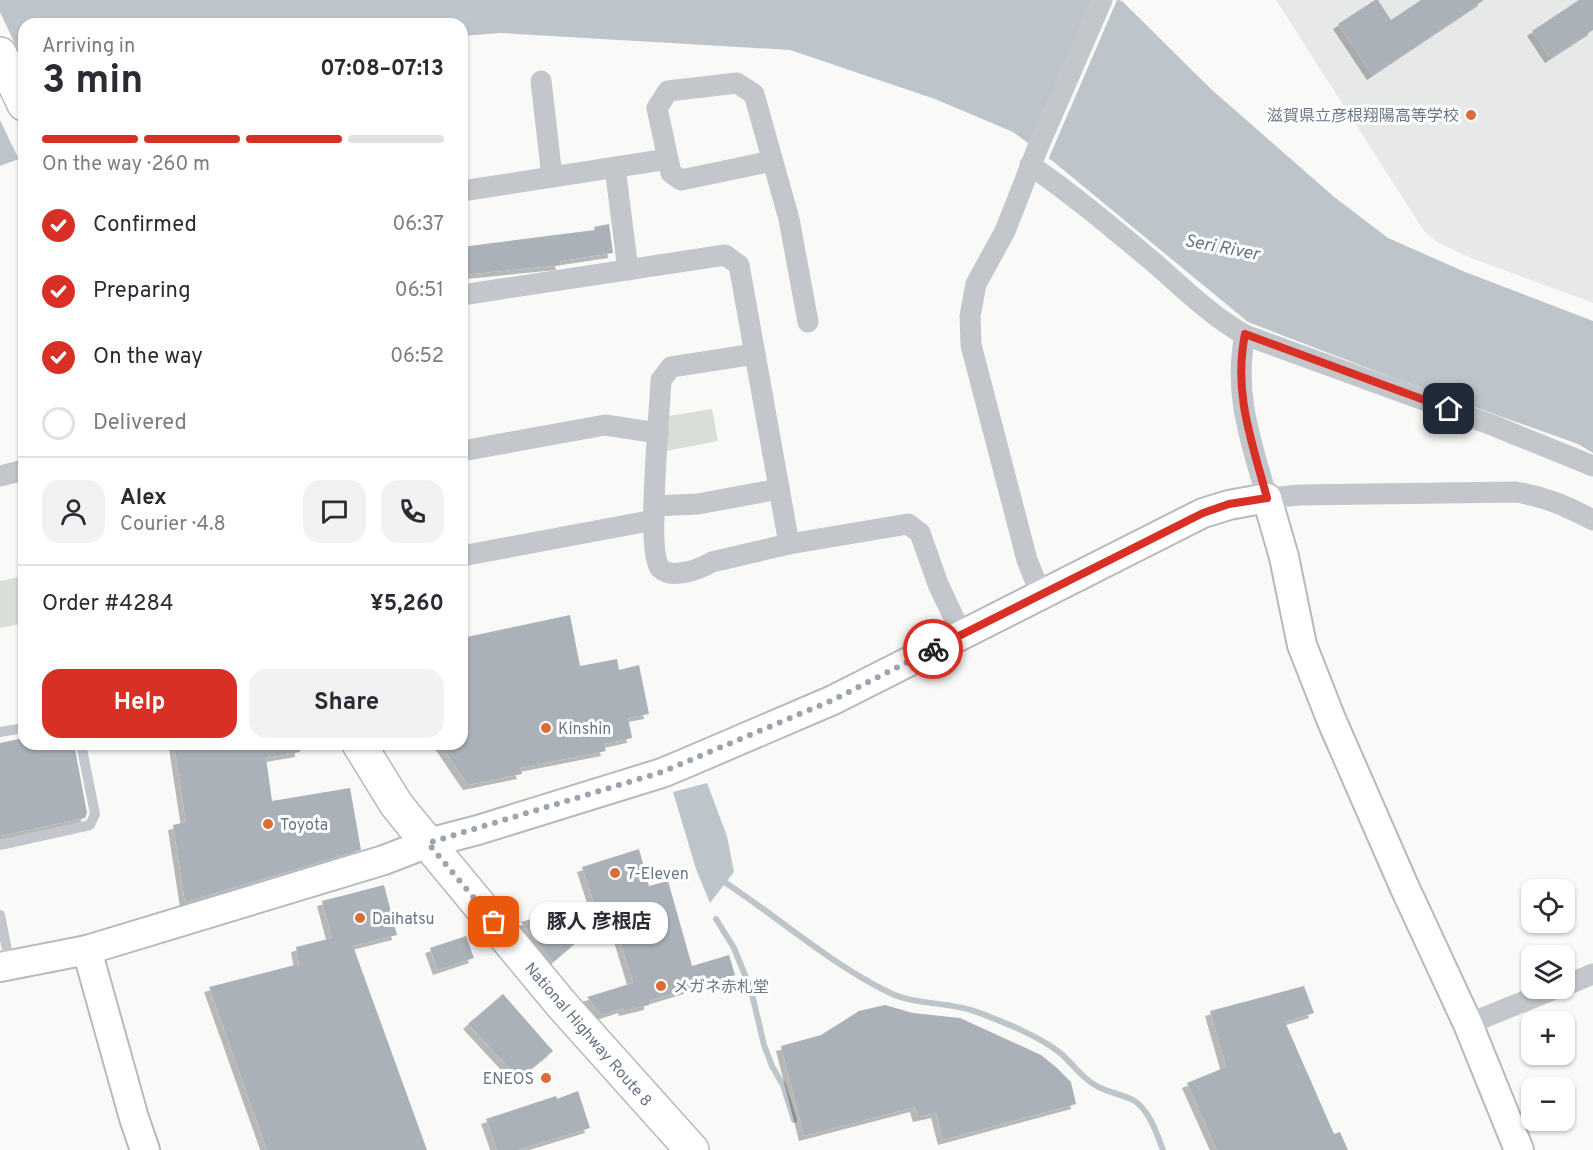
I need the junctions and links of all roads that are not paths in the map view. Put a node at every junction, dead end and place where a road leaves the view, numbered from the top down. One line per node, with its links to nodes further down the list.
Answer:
1 (1102, 0): 6 (street)
2 (0, 54): 4 (highway)
3 (541, 81): 9 (street)
4 (18, 92)
5 (668, 159): 7 (street); 7 (street); 8 (street)
6 (1033, 159): 14 (street); 27 (street)
7 (772, 161): 13 (street)
8 (615, 167): 9 (street); 11 (street)
9 (552, 177): 10 (street)
10 (468, 190)
11 (628, 270): 12 (street); 15 (street)
12 (468, 293)
13 (808, 322)
14 (1245, 334): 18 (street); 22 (street)
15 (755, 354): 16 (street); 21 (street)
16 (658, 434): 17 (street); 23 (street)
17 (468, 450)
18 (1593, 466)
19 (18, 472): 20 (street)
20 (0, 476)
21 (779, 489): 23 (street); 25 (street)
22 (1267, 498): 24 (street); 27 (street); 41 (street)
23 (654, 513): 25 (street); 26 (street)
24 (1593, 520)
25 (789, 544): 28 (street)
26 (468, 555)
27 (1041, 595): 28 (street)
28 (962, 635): 33 (street)
29 (18, 729): 30 (lane)
30 (0, 732)
31 (82, 750): 34 (lane)
32 (363, 750): 33 (highway, National Highway Route 8)
33 (428, 843): 36 (street); 43 (highway, National Highway Route 8)
34 (0, 845)
35 (0, 915): 37 (lane)
36 (87, 950): 37 (street); 42 (street)
37 (5, 966)
38 (1593, 974): 39 (street)
39 (1575, 981)
40 (1529, 999): 41 (street)
41 (1468, 1024): 44 (street)
42 (145, 1150)
43 (692, 1150)
44 (1519, 1150)

